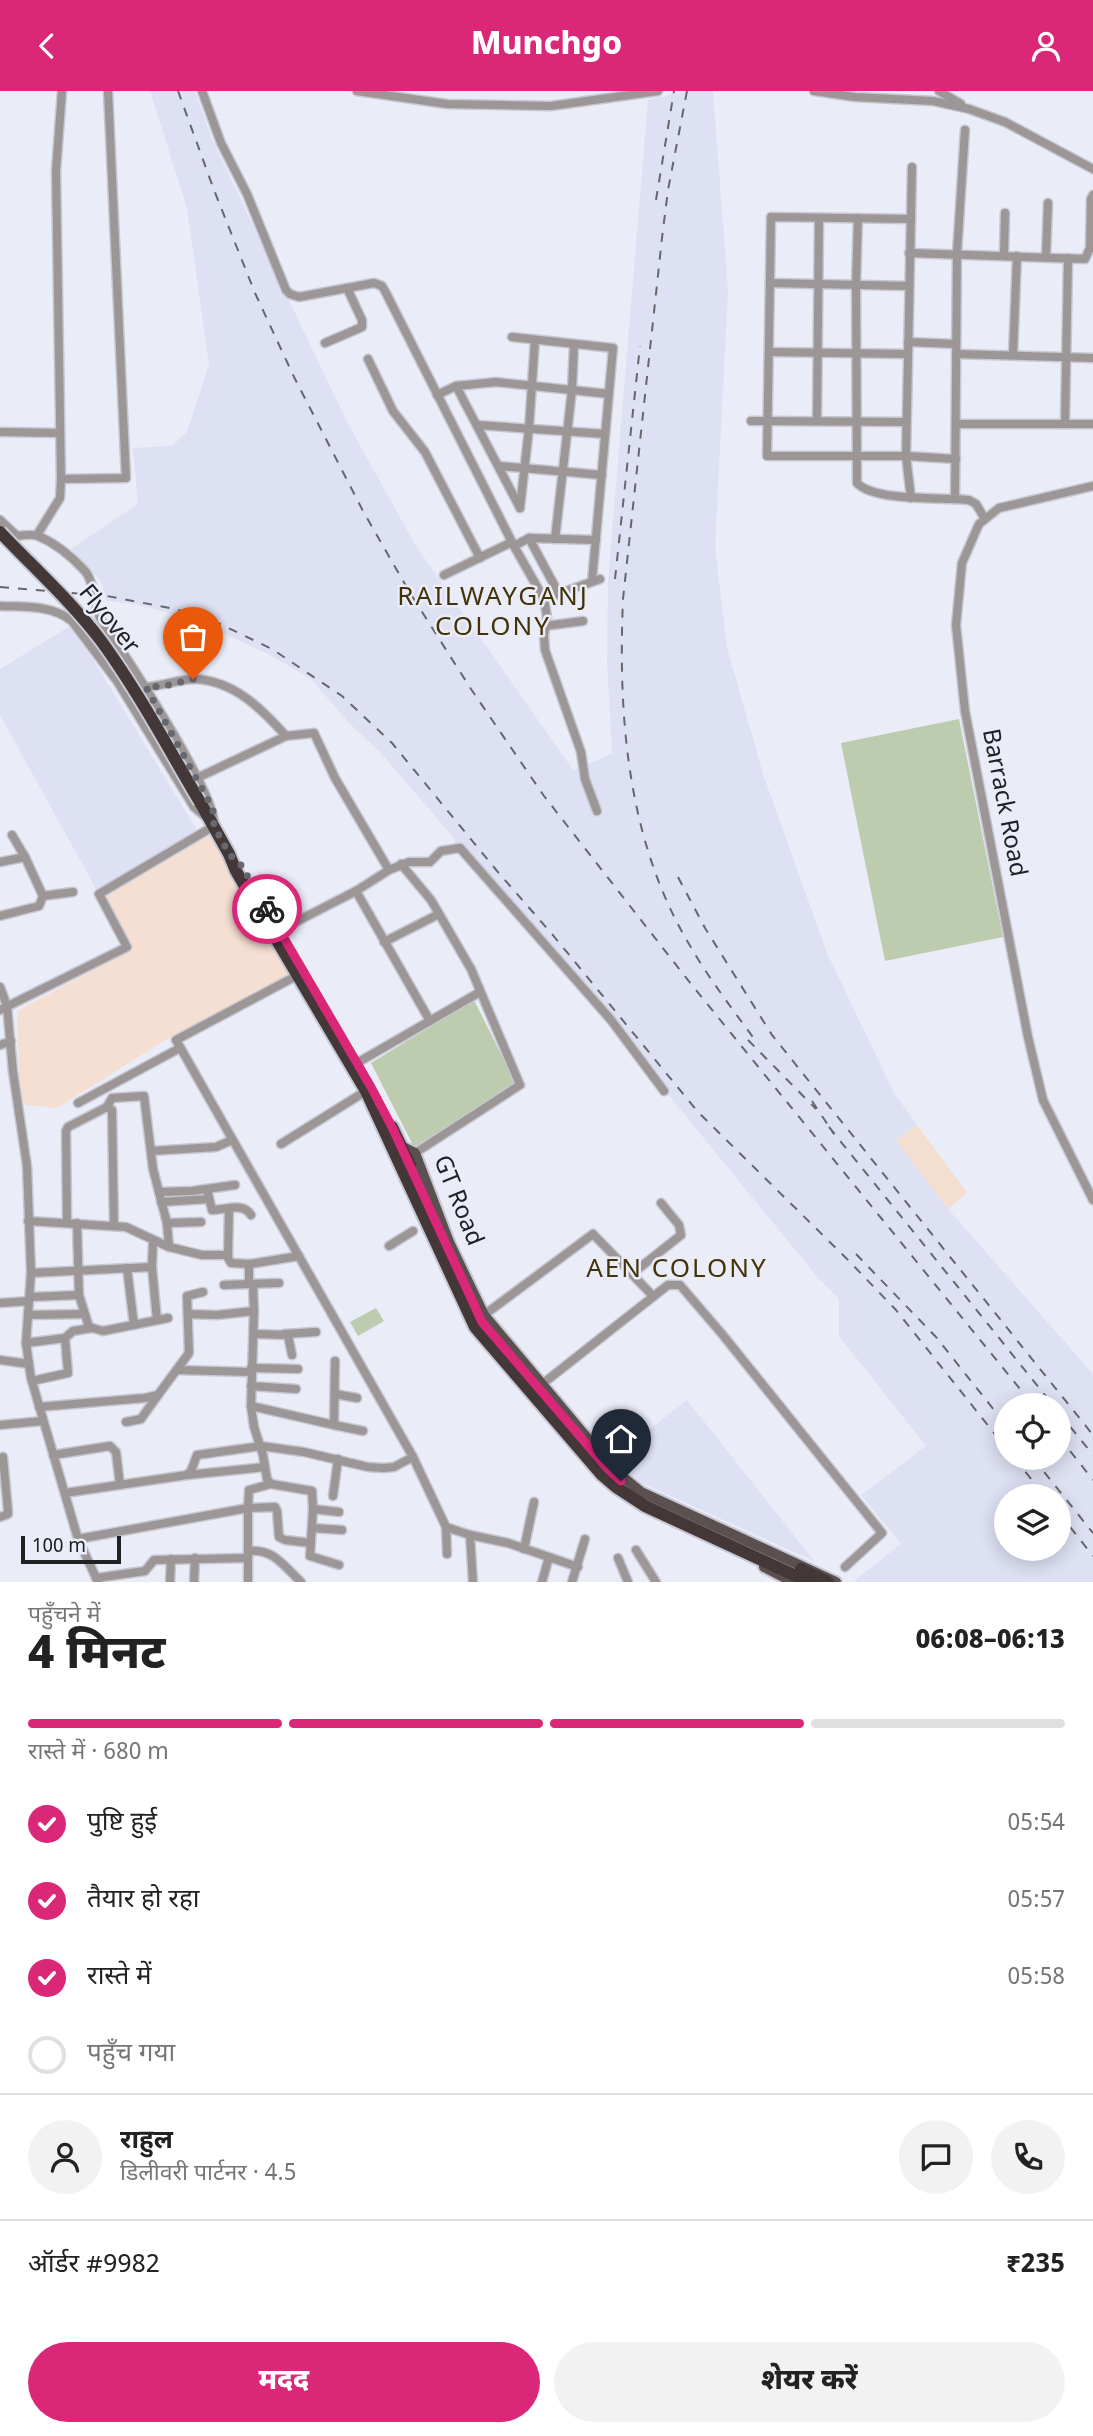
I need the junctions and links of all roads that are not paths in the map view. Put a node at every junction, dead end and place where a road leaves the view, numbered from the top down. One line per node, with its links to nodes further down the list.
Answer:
1 (62, 91): 62 (street)
2 (108, 91): 71 (street)
3 (202, 91): 29 (street)
4 (357, 91): 5 (street)
5 (658, 91)
6 (814, 91): 8 (street)
7 (939, 91): 9 (street)
8 (858, 94): 9 (street)
9 (968, 109): 12 (street)
10 (965, 129): 20 (street)
11 (912, 167): 18 (street)
12 (1093, 169)
13 (1093, 195): 24 (street)
14 (1048, 203): 23 (street)
15 (1005, 213): 21 (street)
16 (819, 218): 17 (street); 25 (street); 26 (street)
17 (858, 218): 18 (street); 27 (street)
18 (911, 219): 19 (street)
19 (909, 253): 20 (street); 28 (street)
20 (957, 253): 21 (street); 34 (street)
21 (1004, 255): 22 (street)
22 (1017, 256): 23 (street); 41 (street)
23 (1046, 257): 24 (street)
24 (1068, 258): 42 (street)
25 (770, 283): 26 (street); 36 (street)
26 (817, 284): 27 (street); 37 (street)
27 (856, 285): 28 (street); 38 (street)
28 (909, 286): 32 (street)
29 (347, 288): 33 (street); 49 (street)
30 (512, 337): 31 (street)
31 (535, 340): 35 (street); 46 (street)
32 (908, 342): 34 (street); 39 (street)
33 (325, 343)
34 (957, 344): 40 (street)
35 (574, 345): 47 (street); 48 (street)
36 (769, 352): 37 (street); 50 (street)
37 (818, 353): 38 (street); 51 (street)
38 (856, 354): 39 (street); 53 (street)
39 (907, 354): 54 (street)
40 (956, 354): 41 (street); 55 (street)
41 (1013, 355): 42 (street)
42 (1065, 357): 43 (street); 56 (street)
43 (1093, 358)
44 (368, 359): 83 (street)
45 (456, 386): 46 (street); 49 (street); 58 (street)
46 (532, 387): 47 (street); 59 (street)
47 (572, 390): 48 (street); 60 (street)
48 (609, 394): 63 (street)
49 (437, 395): 82 (street)
50 (768, 419): 51 (street); 52 (street); 64 (street)
51 (817, 420): 53 (street)
52 (751, 421)
53 (856, 421): 54 (street); 64 (street)
54 (906, 422): 65 (street)
55 (956, 424): 56 (street); 66 (street)
56 (1065, 424): 57 (street)
57 (1093, 424)
58 (477, 425): 59 (street); 67 (street)
59 (529, 428): 60 (street); 68 (street)
60 (568, 431): 63 (street); 69 (street)
61 (0, 432): 62 (street)
62 (60, 433): 71 (street)
63 (605, 433): 70 (street)
64 (858, 456): 65 (street); 73 (street)
65 (906, 456): 66 (street); 73 (street)
66 (956, 459): 74 (street)
67 (499, 466): 68 (street); 68 (street)
68 (526, 468): 69 (street)
69 (563, 471): 70 (street); 80 (street)
70 (602, 475): 81 (street)
71 (61, 479): 78 (street)
72 (1093, 486): 75 (street)
73 (911, 498): 74 (street)
74 (955, 499): 75 (street)
75 (985, 519): 131 (street, Barrack Road)
76 (0, 520): 78 (street)
77 (0, 531): 96 (highway, Flyover, bridge)
78 (37, 535): 90 (street)
79 (529, 538): 80 (street); 82 (street); 85 (street)
80 (555, 539): 81 (street)
81 (596, 540): 85 (street)
82 (513, 544): 83 (street); 86 (street)
83 (480, 558): 84 (street)
84 (444, 575)
85 (558, 594): 86 (street)
86 (544, 599): 89 (street)
87 (0, 605): 91 (street)
88 (583, 621): 89 (street)
89 (545, 626): 95 (street)
90 (107, 629): 91 (street); 92 (street)
91 (89, 641): 96 (street)
92 (146, 687): 93 (street); 94 (street)
93 (286, 736): 94 (street); 102 (street)
94 (197, 778): 96 (street)
95 (597, 811)
96 (213, 823): 98 (highway, Flyover); 113 (street)
97 (12, 835): 99 (street)
98 (229, 854): 108 (highway, GT Road); 110 (highway, GT Road)
99 (25, 857): 100 (street); 105 (street)
100 (0, 862)
101 (401, 864): 102 (street); 106 (street); 120 (street)
102 (389, 870): 103 (street)
103 (356, 891): 108 (street); 109 (street)
104 (73, 892): 105 (street)
105 (43, 897): 107 (street)
106 (439, 914): 109 (street); 112 (street)
107 (0, 916)
108 (280, 930): 118 (highway, GT Road)
109 (384, 942): 114 (street)
110 (298, 975): 117 (street); 119 (highway, GT Road)
111 (0, 987): 113 (street)
112 (480, 992): 114 (street); 126 (street)
113 (4, 1008): 115 (street)
114 (430, 1021): 118 (street)
115 (11, 1041): 116 (street); 136 (street)
116 (0, 1045)
117 (180, 1048): 121 (street); 123 (street)
118 (357, 1063): 119 (highway, GT Road)
119 (368, 1089): 124 (street); 126 (highway, GT Road)
120 (664, 1091)
121 (78, 1103)
122 (107, 1107): 125 (street); 137 (street); 141 (street)
123 (232, 1140): 125 (street); 147 (street)
124 (281, 1145)
125 (151, 1151): 129 (street)
126 (404, 1155): 166 (main road, GT Road); 232 (main road, GT Road); 245 (highway); 246 (highway)
127 (234, 1185): 128 (street)
128 (207, 1189): 129 (street); 130 (street)
129 (159, 1192): 132 (street)
130 (209, 1199): 132 (street); 134 (street)
131 (1093, 1200)
132 (161, 1202): 140 (street)
133 (661, 1203): 153 (street)
134 (229, 1209): 135 (street); 146 (street)
135 (251, 1215)
136 (28, 1221): 137 (street); 152 (street)
137 (67, 1222): 139 (street)
138 (201, 1222): 140 (street)
139 (78, 1223): 141 (street); 151 (street)
140 (167, 1223): 145 (street)
141 (114, 1226): 143 (street)
142 (413, 1231): 144 (street)
143 (153, 1242): 145 (street); 149 (street)
144 (389, 1245)
145 (169, 1247): 146 (street)
146 (228, 1255): 148 (street)
147 (299, 1256): 148 (street); 200 (street)
148 (249, 1264): 155 (street)
149 (152, 1267): 150 (street); 168 (street)
150 (127, 1268): 151 (street); 169 (street)
151 (77, 1271): 152 (street); 158 (street)
152 (31, 1273): 160 (street)
153 (633, 1273): 159 (street); 166 (street)
154 (279, 1283): 155 (street)
155 (251, 1284): 156 (street); 162 (street)
156 (224, 1285)
157 (202, 1292): 164 (street)
158 (79, 1295): 160 (street); 163 (street)
159 (653, 1296): 184 (street); 231 (street)
160 (29, 1299): 161 (street); 165 (street)
161 (0, 1303)
162 (254, 1311): 164 (street); 172 (street)
163 (84, 1314): 165 (street); 170 (street)
164 (188, 1314): 181 (street)
165 (28, 1315): 175 (street)
166 (484, 1315): 184 (main road, GT Road)
167 (169, 1318): 168 (street)
168 (157, 1320): 169 (street)
169 (134, 1325): 170 (street)
170 (92, 1328): 174 (street)
171 (316, 1332): 173 (street)
172 (254, 1334): 173 (street); 182 (street)
173 (284, 1334): 176 (street)
174 (65, 1338): 175 (street); 183 (street)
175 (26, 1343): 179 (street)
176 (292, 1355)
177 (0, 1360): 179 (street)
178 (335, 1361): 187 (street)
179 (29, 1364): 183 (street)
180 (298, 1369): 182 (street)
181 (177, 1370): 182 (street); 188 (street)
182 (251, 1370): 185 (street)
183 (32, 1381): 191 (street)
184 (541, 1385): 247 (main road, GT Road)
185 (251, 1386): 186 (street); 190 (street)
186 (296, 1389)
187 (335, 1394): 189 (street); 195 (street)
188 (158, 1395): 191 (street); 193 (street)
189 (357, 1398)
190 (251, 1406): 195 (street); 197 (street)
191 (39, 1407): 192 (street)
192 (43, 1421): 194 (street); 198 (street)
193 (125, 1422)
194 (0, 1425)
195 (334, 1425): 196 (street)
196 (363, 1431)
197 (261, 1446): 201 (street); 202 (street); 204 (street)
198 (53, 1455): 206 (street); 207 (street)
199 (3, 1457): 203 (street)
200 (413, 1457): 201 (street); 214 (street)
201 (338, 1459): 208 (street)
202 (265, 1467): 204 (street); 205 (street)
203 (2, 1474): 213 (street)
204 (187, 1475): 206 (street)
205 (271, 1484): 210 (street); 211 (street)
206 (120, 1485): 207 (street)
207 (65, 1493): 218 (street)
208 (332, 1496)
209 (534, 1502): 221 (street)
210 (248, 1508): 218 (street); 220 (street); 224 (street)
211 (313, 1509): 212 (street); 215 (street)
212 (338, 1512)
213 (0, 1517)
214 (446, 1527): 217 (street); 223 (street)
215 (313, 1528): 216 (street); 220 (street)
216 (342, 1531)
217 (470, 1535): 221 (street); 238 (street)
218 (78, 1539): 233 (street)
219 (585, 1539): 230 (street)
220 (311, 1543): 229 (street)
221 (524, 1549): 226 (street)
222 (636, 1550): 242 (street)
223 (447, 1554)
224 (248, 1555): 225 (street); 236 (street); 237 (street)
225 (195, 1557): 228 (street); 235 (street)
226 (549, 1557): 230 (street); 239 (street)
227 (618, 1558): 241 (street)
228 (171, 1559): 233 (street); 234 (street)
229 (339, 1565)
230 (578, 1567): 240 (street)
231 (845, 1567)
232 (765, 1568): 243 (main road); 244 (main road, GT Road)
233 (97, 1580)
234 (170, 1582)
235 (194, 1582)
236 (248, 1582)
237 (301, 1582)
238 (474, 1582)
239 (542, 1582)
240 (572, 1582)
241 (628, 1582)
242 (656, 1582)
243 (771, 1582)
244 (793, 1582)
245 (809, 1582)
246 (828, 1582)
247 (836, 1582)

